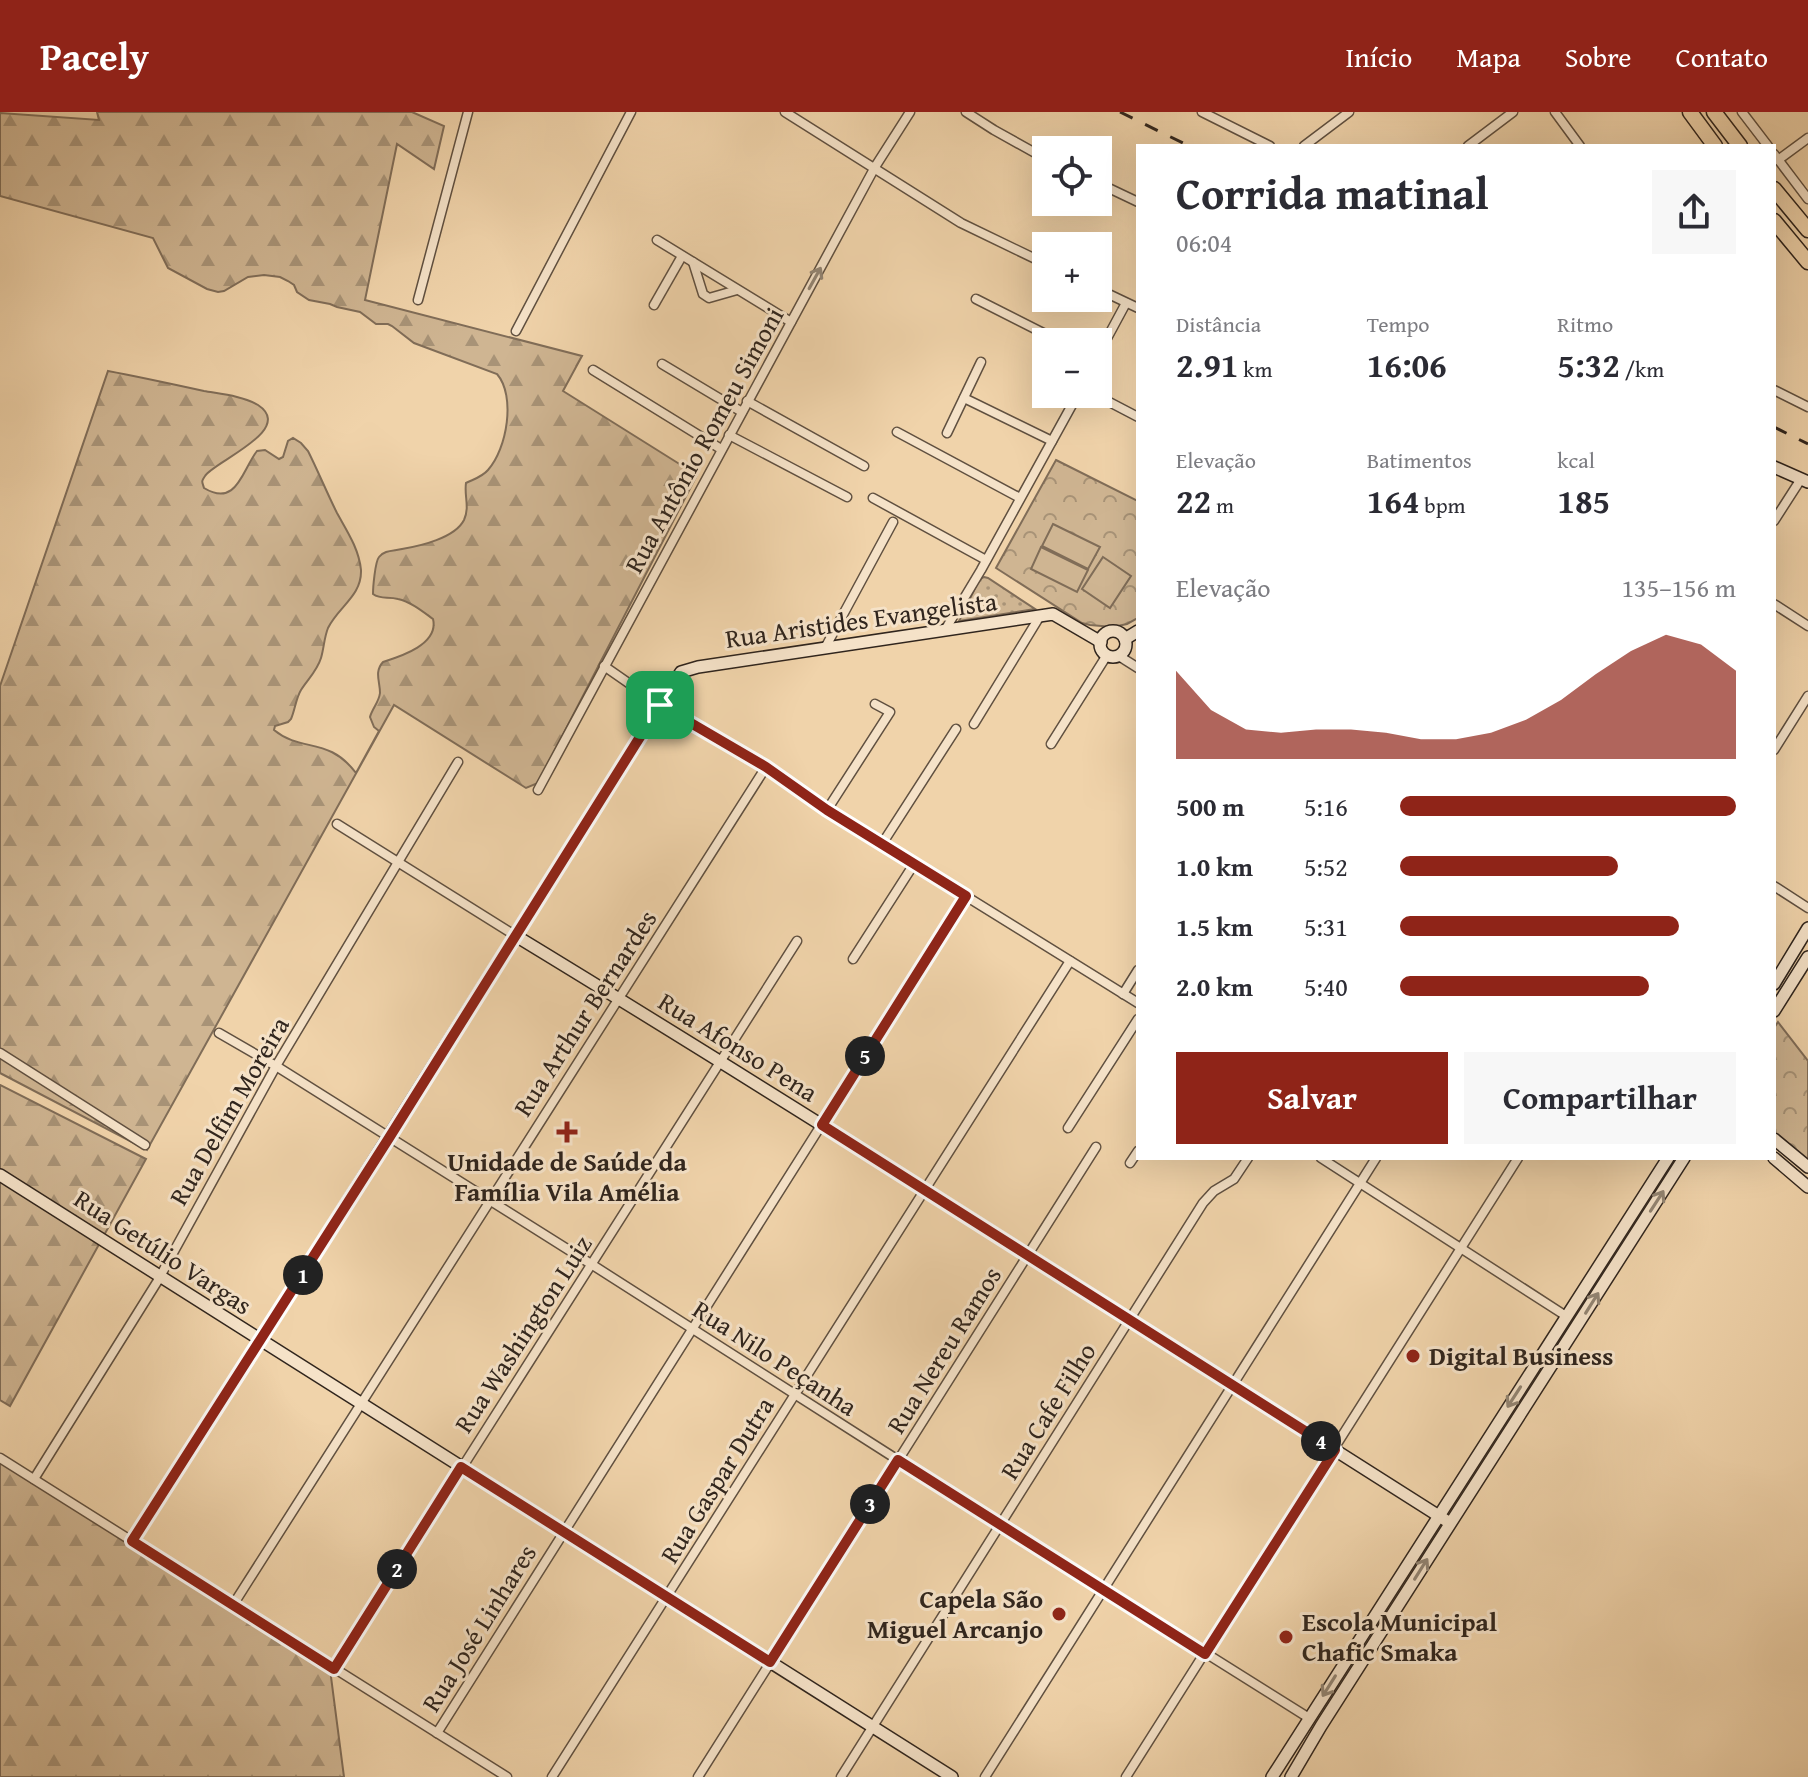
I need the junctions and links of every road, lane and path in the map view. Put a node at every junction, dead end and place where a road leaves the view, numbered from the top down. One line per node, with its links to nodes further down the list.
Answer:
1 (468, 112): 38 (street)
2 (631, 112): 45 (street)
3 (785, 112): 23 (street)
4 (910, 112): 23 (street, Rua Antônio Romeu Simoni)
5 (966, 112): 21 (street)
6 (1202, 112): 14 (street)
7 (1349, 112): 15 (street)
8 (1513, 112): 16 (street)
9 (1555, 112): 17 (street)
10 (1690, 112): 18 (highway)
11 (1714, 112): 19 (highway)
12 (1742, 112): 20 (street)
13 (1808, 138): 22 (street)
14 (1266, 144)
15 (1307, 144)
16 (1471, 144)
17 (1579, 144)
18 (1714, 144)
19 (1738, 144)
20 (1766, 144)
21 (1032, 151)
22 (1776, 157): 26 (street)
23 (875, 167): 32 (street); 42 (street, Rua Antônio Romeu Simoni, one-way to 23)
24 (1112, 190): 27 (street)
25 (1776, 191): 29 (highway)
26 (1808, 199)
27 (1136, 201)
28 (1776, 223): 34 (highway)
29 (1808, 230)
30 (657, 240): 31 (street)
31 (682, 256): 33 (street); 40 (street)
32 (1032, 257)
33 (693, 262): 35 (street); 35 (street)
34 (1808, 262)
35 (737, 290): 42 (street)
36 (1112, 296): 39 (street)
37 (976, 299): 43 (street)
38 (418, 300)
39 (1126, 303): 41 (street); 44 (street)
40 (654, 305)
41 (1136, 307)
42 (791, 322): 51 (street, Rua Antônio Romeu Simoni)
43 (1033, 328)
44 (1112, 329)
45 (516, 331)
46 (981, 362): 50 (street)
47 (662, 364): 55 (street)
48 (593, 370): 61 (street)
49 (1776, 391): 53 (street)
50 (964, 398): 58 (street); 60 (street)
51 (747, 401): 55 (street, Rua Antônio Romeu Simoni); 62 (street)
52 (1112, 403): 56 (street)
53 (1808, 407)
54 (1070, 408): 60 (street)
55 (742, 412): 59 (street, Rua Antônio Romeu Simoni)
56 (1136, 416)
57 (897, 432): 67 (street)
58 (947, 433)
59 (729, 435): 61 (street, Rua Antônio Romeu Simoni); 65 (street)
60 (1052, 441): 67 (street)
61 (721, 449): 80 (street, Rua Antônio Romeu Simoni)
62 (864, 466)
63 (1776, 468): 64 (street)
64 (1804, 480): 68 (street)
65 (847, 497)
66 (873, 498): 70 (street)
67 (1020, 498): 70 (street)
68 (1776, 518)
69 (893, 522): 78 (street)
70 (986, 560): 74 (street)
71 (1776, 605): 73 (street)
72 (1040, 616): 74 (street, Rua Aristides Evangelista); 77 (street, Rua Aristides Evangelista); 85 (street)
73 (1808, 626)
74 (945, 630): 78 (street, Rua Aristides Evangelista)
75 (1136, 632): 76 (street)
76 (1125, 639): 77 (street); 79 (street)
77 (1101, 642): 79 (street)
78 (825, 648): 84 (street, Rua Aristides Evangelista)
79 (1113, 656): 81 (street); 87 (street)
80 (604, 666): 84 (street); 91 (street, Rua Antônio Romeu Simoni)
81 (1136, 667)
82 (1808, 696): 88 (street)
83 (875, 704): 92 (street)
84 (660, 705): 90 (street); 101 (street)
85 (974, 724)
86 (956, 729): 94 (street)
87 (1051, 744)
88 (1776, 747)
89 (458, 762): 95 (street, Rua Delfim Moreira)
90 (766, 767): 92 (street); 109 (street, Rua Arthur Bernardes)
91 (538, 790)
92 (827, 810): 94 (street)
93 (337, 824): 95 (street, Rua Afonso Pena)
94 (882, 844): 96 (street)
95 (399, 862): 101 (street, Rua Afonso Pena); 116 (street, Rua Delfim Moreira)
96 (914, 864): 98 (street); 104 (street)
97 (1776, 887): 99 (street)
98 (966, 896): 105 (street); 117 (street, Rua José Linhares)
99 (1808, 908)
100 (1808, 928): 107 (street)
101 (516, 936): 109 (street, Rua Afonso Pena); 119 (street)
102 (797, 941): 115 (street, Rua Washington Luiz)
103 (1808, 957): 111 (street)
104 (853, 959)
105 (1070, 961): 108 (street); 137 (street, Rua Gaspar Dutra)
106 (1136, 973): 108 (street)
107 (1776, 981)
108 (1123, 994): 110 (street)
109 (618, 998): 115 (street, Rua Afonso Pena); 138 (street, Rua Arthur Bernardes)
110 (1136, 1002)
111 (1776, 1008)
112 (1136, 1022): 118 (street)
113 (219, 1033): 116 (street, Rua Nilo Peçanha)
114 (0, 1053): 121 (street)
115 (720, 1061): 117 (street, Rua Afonso Pena); 141 (street, Rua Washington Luiz)
116 (276, 1066): 119 (street, Rua Nilo Peçanha); 142 (street, Rua Delfim Moreira)
117 (822, 1125): 137 (street, Rua Afonso Pena); 146 (street, Rua José Linhares)
118 (1068, 1128)
119 (389, 1138): 138 (street, Rua Nilo Peçanha); 147 (street)
120 (1776, 1141): 132 (street)
121 (145, 1145)
122 (1096, 1147): 140 (street, Rua Nereu Ramos)
123 (1136, 1154): 131 (street)
124 (1247, 1160): 144 (street, Rua Cafe Filho)
125 (1324, 1160): 135 (street)
126 (1375, 1160): 135 (street)
127 (1517, 1160): 139 (street)
128 (1667, 1160): 143 (street)
129 (1683, 1160): 145 (street, one-way to 129)
130 (1776, 1160): 134 (street)
131 (1130, 1163)
132 (1807, 1166): 134 (street)
133 (0, 1175): 142 (street, Rua Getúlio Vargas)
134 (1796, 1175): 136 (street)
135 (1360, 1184): 139 (street); 148 (street)
136 (1808, 1187)
137 (924, 1190): 140 (street, Rua Afonso Pena); 149 (street, Rua Gaspar Dutra)
138 (490, 1201): 141 (street, Rua Nilo Peçanha); 150 (street, Rua Arthur Bernardes)
139 (1461, 1248): 143 (street); 151 (street)
140 (1028, 1255): 144 (street, Rua Afonso Pena); 153 (street, Rua Nereu Ramos)
141 (591, 1264): 146 (street, Rua Nilo Peçanha); 154 (street, Rua Washington Luiz)
142 (159, 1276): 147 (street, Rua Getúlio Vargas); 155 (street, Rua Delfim Moreira)
143 (1566, 1316): 145 (street); 156 (street, one-way to 156)
144 (1130, 1319): 148 (street, Rua Afonso Pena); 158 (street, Rua Cafe Filho)
145 (1578, 1324): 157 (street)
146 (693, 1329): 149 (street, Rua Nilo Peçanha); 159 (street, Rua José Linhares)
147 (259, 1344): 150 (street, Rua Getúlio Vargas); 160 (street)
148 (1233, 1385): 151 (street, Rua Afonso Pena); 161 (street)
149 (794, 1394): 153 (street, Rua Nilo Peçanha); 162 (street, Rua Gaspar Dutra)
150 (360, 1403): 154 (street, Rua Getúlio Vargas); 163 (street, Rua Arthur Bernardes)
151 (1335, 1450): 156 (street, Rua Afonso Pena); 164 (street)
152 (0, 1458): 155 (street)
153 (898, 1460): 158 (street, Rua Nilo Peçanha); 165 (street, Rua Nereu Ramos)
154 (461, 1467): 159 (street, Rua Getúlio Vargas); 166 (street, Rua Washington Luiz)
155 (34, 1479): 160 (street)
156 (1437, 1516): 157 (street, Rua Afonso Pena); 167 (street, one-way to 167)
157 (1450, 1523): 178 (street, one-way to 157)
158 (1001, 1524): 161 (street, Rua Nilo Peçanha); 168 (street, Rua Cafe Filho)
159 (563, 1532): 162 (street, Rua Getúlio Vargas); 169 (street, Rua José Linhares)
160 (132, 1541): 163 (street)
161 (1104, 1589): 164 (street, Rua Nilo Peçanha); 175 (street)
162 (667, 1597): 165 (street, Rua Getúlio Vargas); 171 (street, Rua Gaspar Dutra)
163 (233, 1605): 166 (street)
164 (1205, 1654): 167 (street, Rua Nilo Peçanha); 176 (street)
165 (770, 1662): 168 (street, Rua Getúlio Vargas); 172 (street, Rua Nereu Ramos)
166 (334, 1669): 169 (street)
167 (1309, 1718): 177 (street)
168 (873, 1727): 173 (street, Rua Cafe Filho); 174 (street, Rua Getúlio Vargas)
169 (437, 1733): 170 (street)
170 (507, 1777)
171 (552, 1777)
172 (698, 1777)
173 (841, 1777)
174 (952, 1777)
175 (985, 1777)
176 (1126, 1777)
177 (1272, 1777)
178 (1291, 1777)

